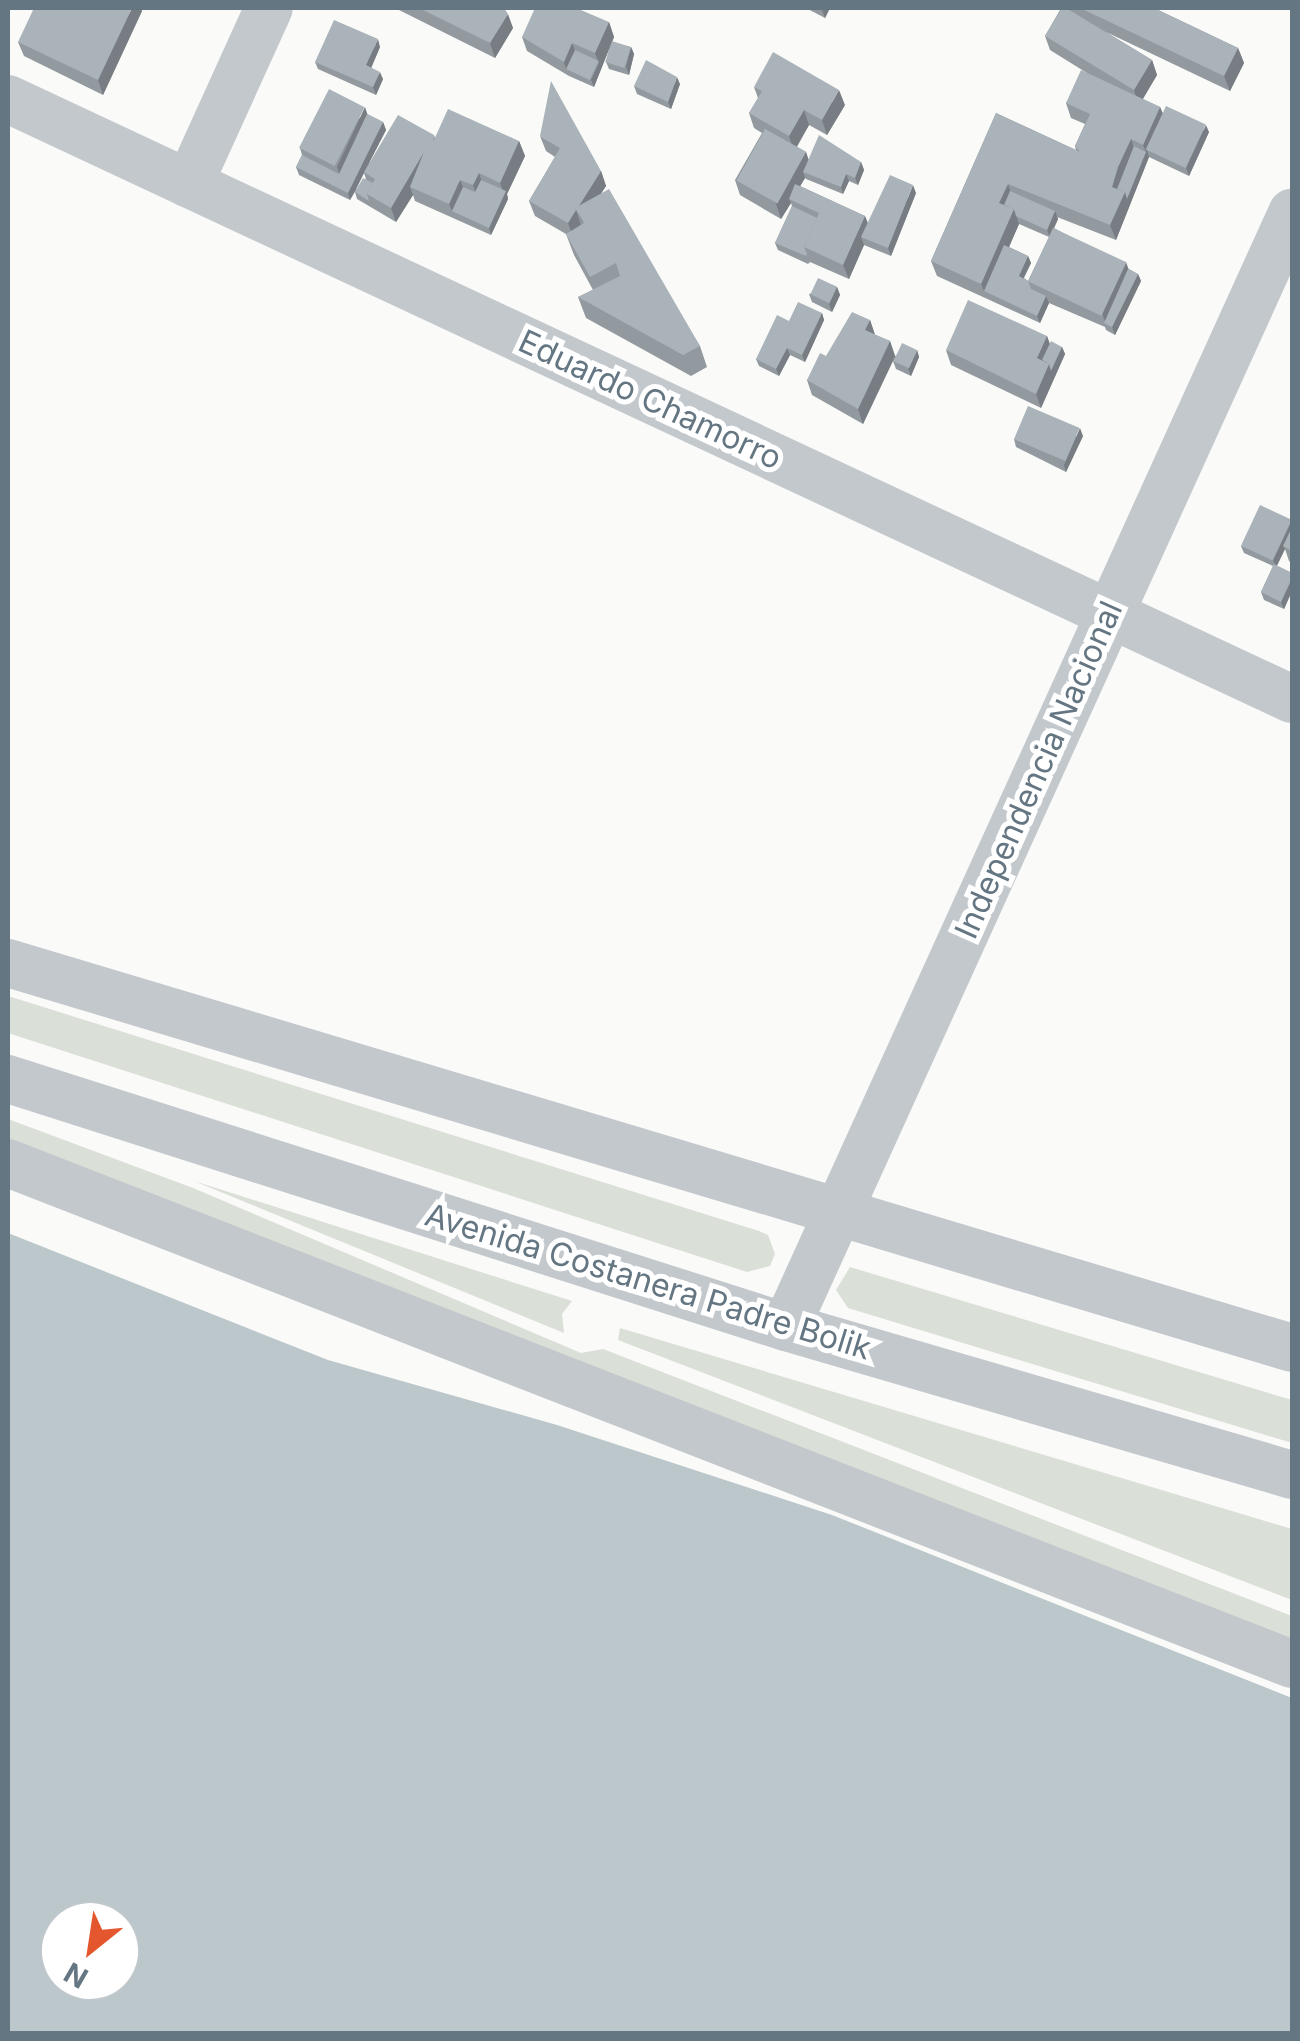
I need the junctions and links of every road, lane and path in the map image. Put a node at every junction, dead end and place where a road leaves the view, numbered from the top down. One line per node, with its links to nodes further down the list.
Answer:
1 (270, 8): 3 (street)
2 (8, 99): 3 (street, Eduardo Chamorro)
3 (189, 184): 5 (street, Eduardo Chamorro)
4 (1292, 213): 5 (street, Independencia Nacional)
5 (1110, 615): 6 (street, Eduardo Chamorro); 10 (street, Independencia Nacional)
6 (1292, 699)
7 (8, 963): 10 (street)
8 (8, 1078): 11 (street, Avenida Costanera Padre Bolik)
9 (8, 1163): 14 (street)
10 (837, 1215): 11 (street, Independencia Nacional); 12 (street)
11 (786, 1328): 13 (street, Avenida Costanera Padre Bolik)
12 (1292, 1348)
13 (1292, 1474)
14 (1292, 1664)

